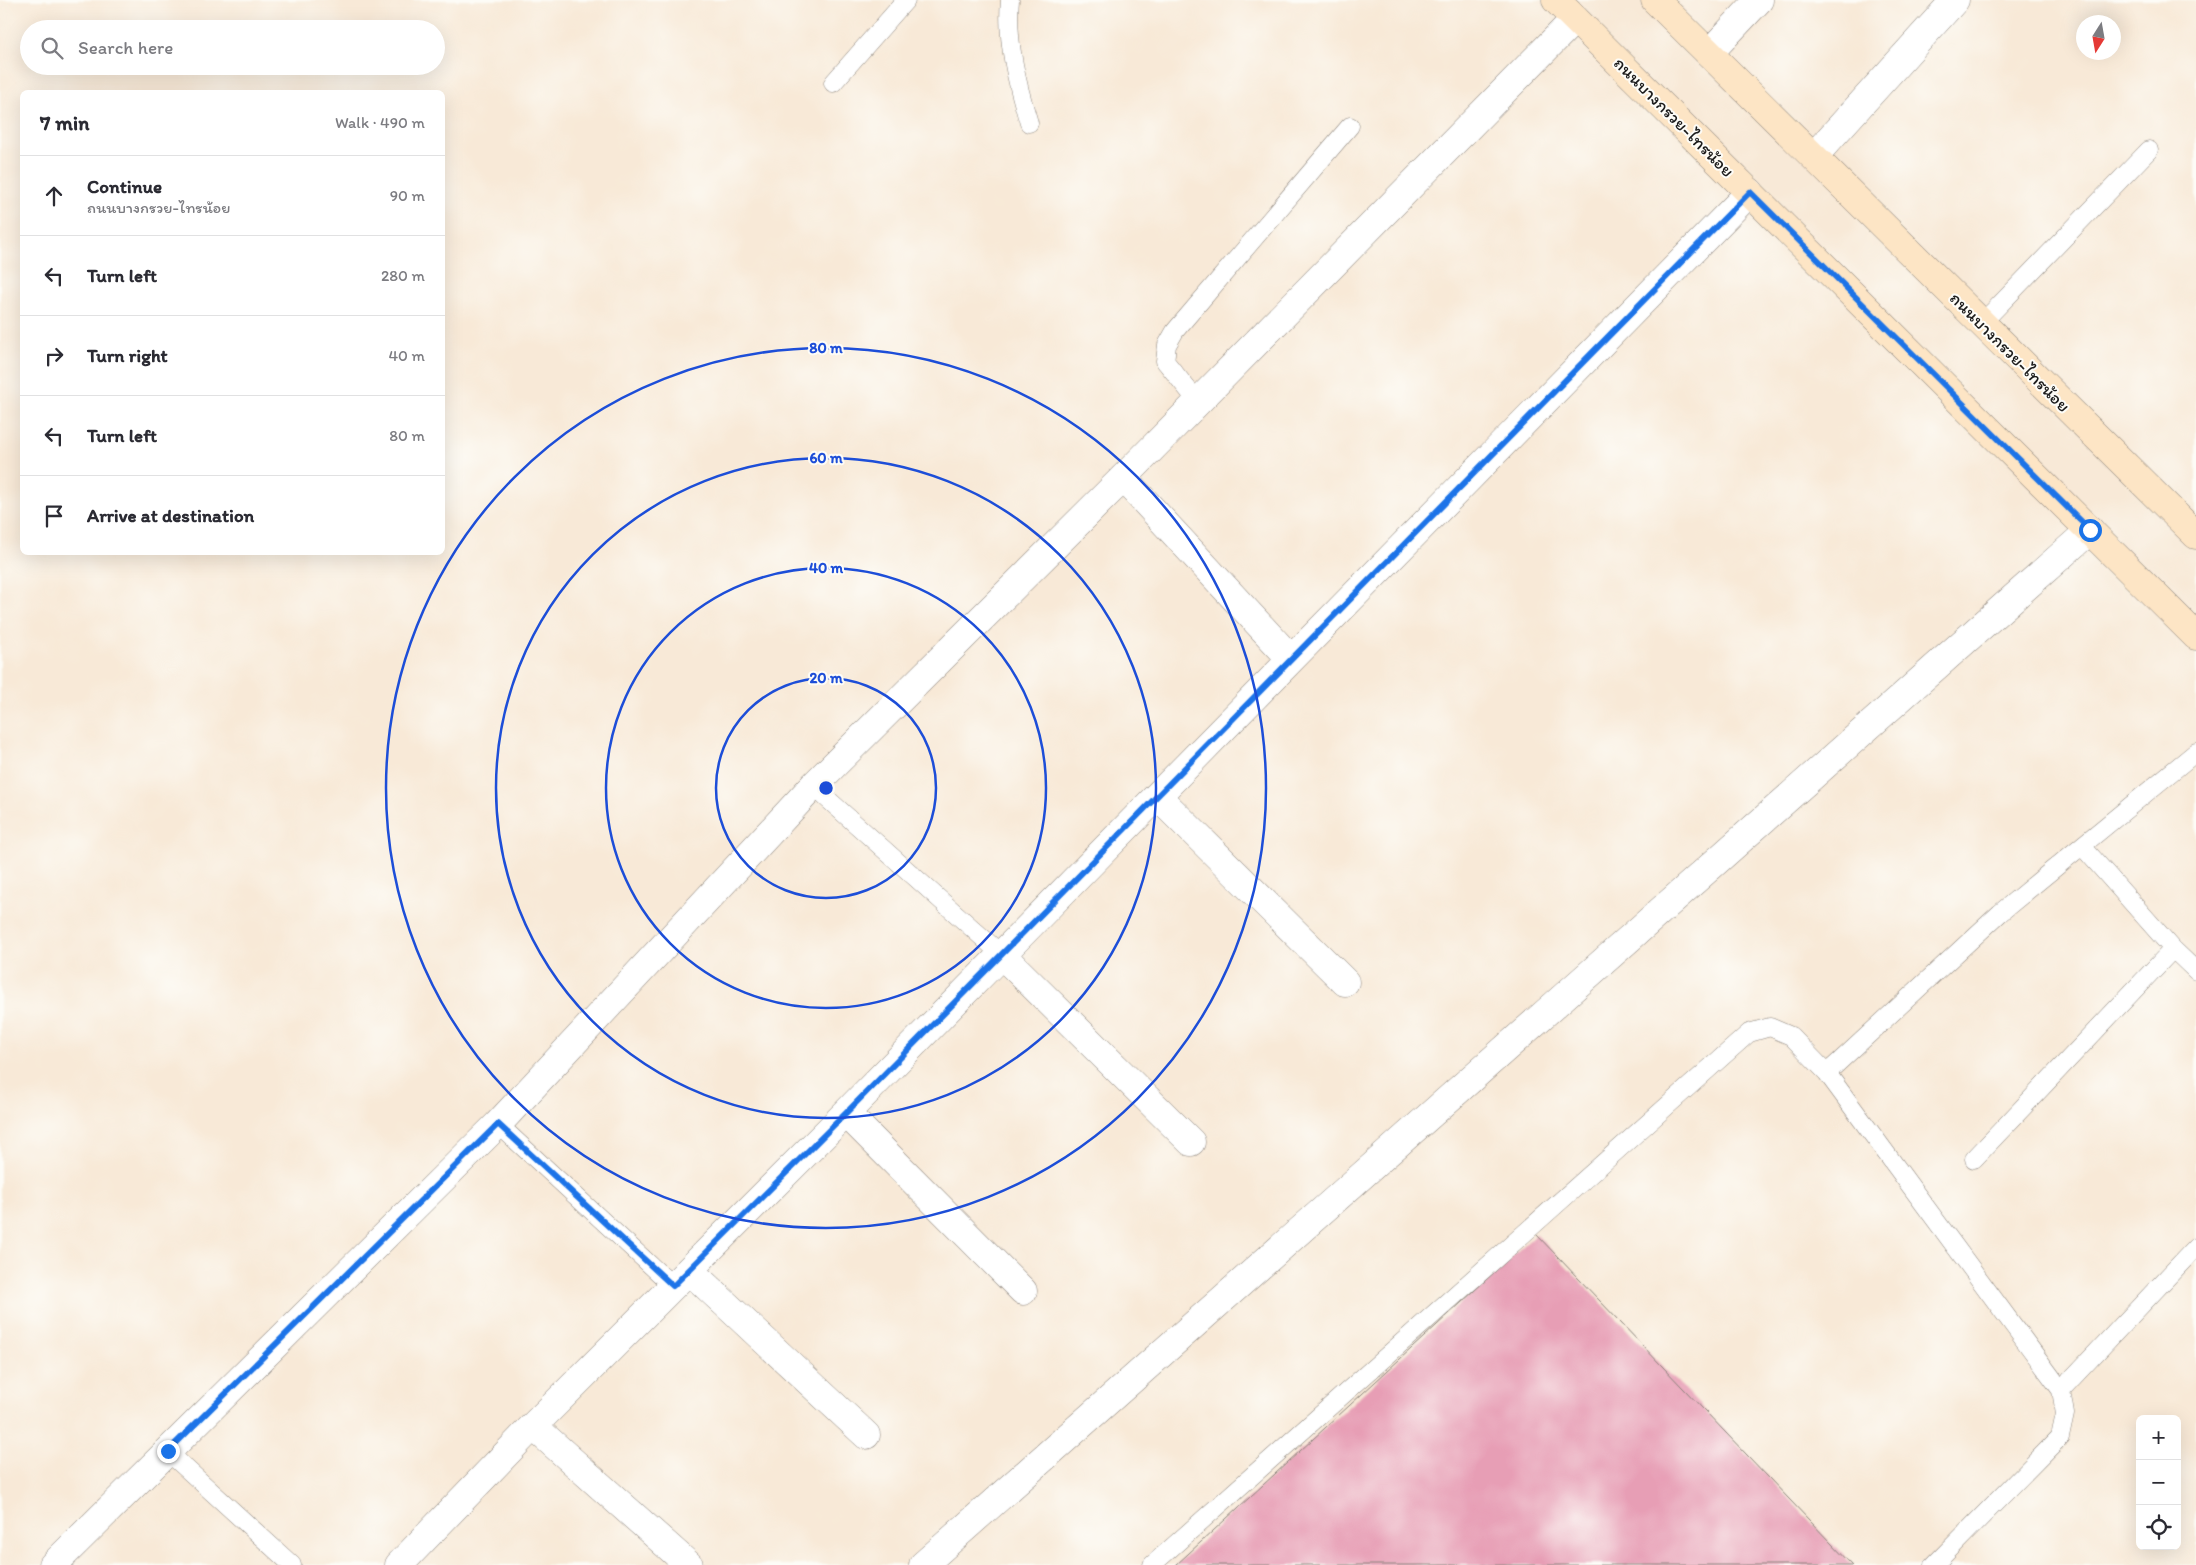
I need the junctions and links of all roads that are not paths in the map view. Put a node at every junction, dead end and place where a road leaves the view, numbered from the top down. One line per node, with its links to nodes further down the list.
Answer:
1 (906, 0): 8 (lane)
2 (1010, 0): 9 (lane)
3 (1655, 0): 7 (main road, ถนนบางกรวย-ไทรน้อย)
4 (1759, 0): 7 (street)
5 (1955, 0): 12 (street)
6 (1566, 9): 13 (main road, ถนนบางกรวย-ไทรน้อย); 15 (street)
7 (1709, 53): 12 (main road, ถนนบางกรวย-ไทรน้อย)
8 (833, 83)
9 (1029, 123)
10 (1350, 126): 15 (lane)
11 (2149, 150): 14 (lane)
12 (1814, 156): 14 (main road, ถนนบางกรวย-ไทรน้อย)
13 (1750, 192): 17 (main road, ถนนบางกรวย-ไทรน้อย); 20 (street)
14 (1981, 324): 18 (main road, ถนนบางกรวย-ไทรน้อย)
15 (1198, 402): 16 (street)
16 (1123, 478): 20 (street); 22 (street)
17 (2090, 530): 19 (main road, ถนนบางกรวย-ไทรน้อย); 45 (street)
18 (2196, 535)
19 (2196, 636)
20 (1291, 659): 23 (street)
21 (2196, 752): 24 (lane)
22 (814, 786): 26 (lane); 31 (street)
23 (1158, 796): 26 (street); 28 (street)
24 (2082, 846): 25 (lane); 29 (lane)
25 (2173, 949): 27 (lane); 33 (lane)
26 (1002, 955): 30 (street); 32 (street)
27 (2196, 970)
28 (1345, 982)
29 (1827, 1073): 37 (lane); 46 (lane)
30 (846, 1113): 35 (street); 36 (street)
31 (498, 1124): 35 (lane); 40 (street)
32 (1191, 1142)
33 (1974, 1159)
34 (2196, 1248): 37 (lane)
35 (681, 1278): 38 (street); 39 (street)
36 (1023, 1291)
37 (2061, 1390): 47 (lane)
38 (533, 1426): 43 (street); 44 (street)
39 (866, 1434)
40 (168, 1451): 41 (street); 42 (lane)
41 (53, 1565)
42 (292, 1565)
43 (399, 1565)
44 (689, 1565)
45 (923, 1565)
46 (1152, 1565)
47 (1934, 1565)

